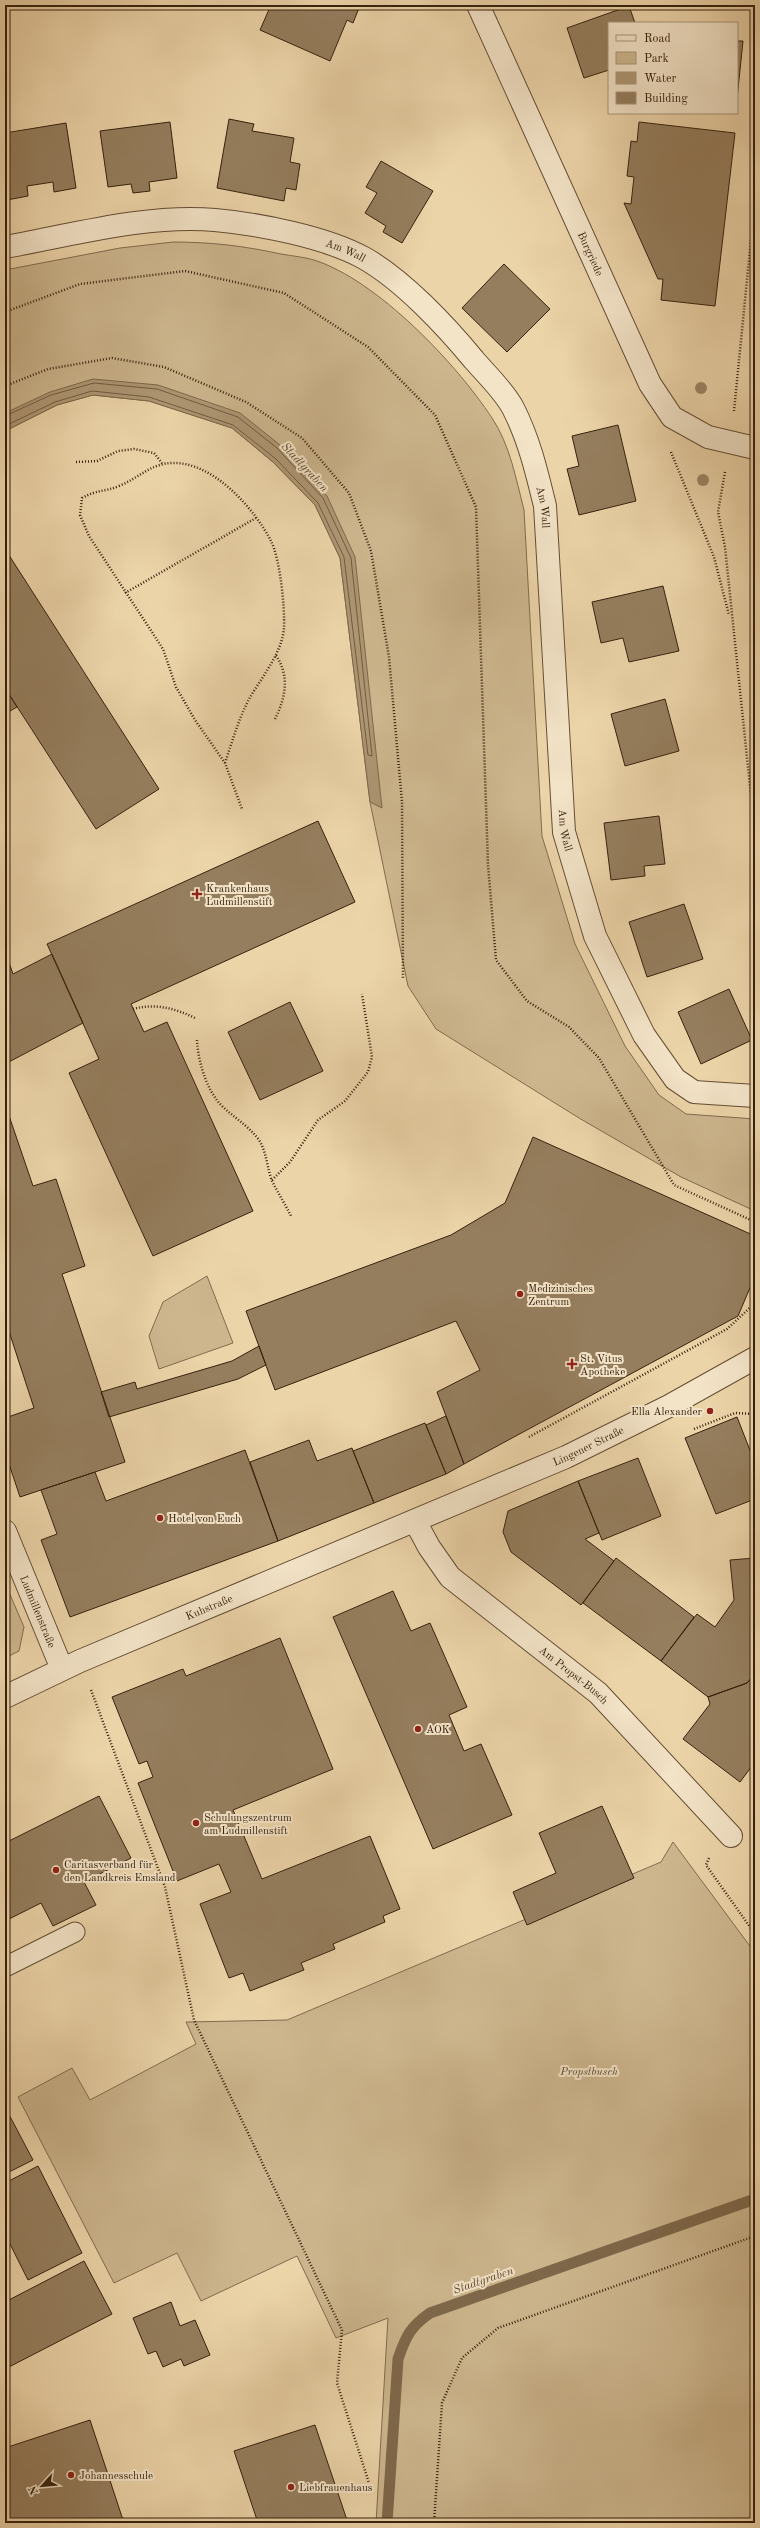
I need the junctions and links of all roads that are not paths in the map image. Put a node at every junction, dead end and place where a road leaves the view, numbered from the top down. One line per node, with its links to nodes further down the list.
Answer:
1 (478, 5): 3 (street, Burgriede)
2 (5, 247): 4 (street, Am Wall)
3 (755, 448)
4 (755, 1096)
5 (755, 1358): 6 (street, Lingener Straße)
6 (415, 1521): 8 (street, Kuhstraße); 10 (street, Am Propst-Busch)
7 (5, 1531): 8 (street, Ludmillenstraße)
8 (71, 1665): 9 (street, Kuhstraße)
9 (5, 1697)
10 (726, 1830)
11 (74, 1932): 12 (lane)
12 (5, 1967)

